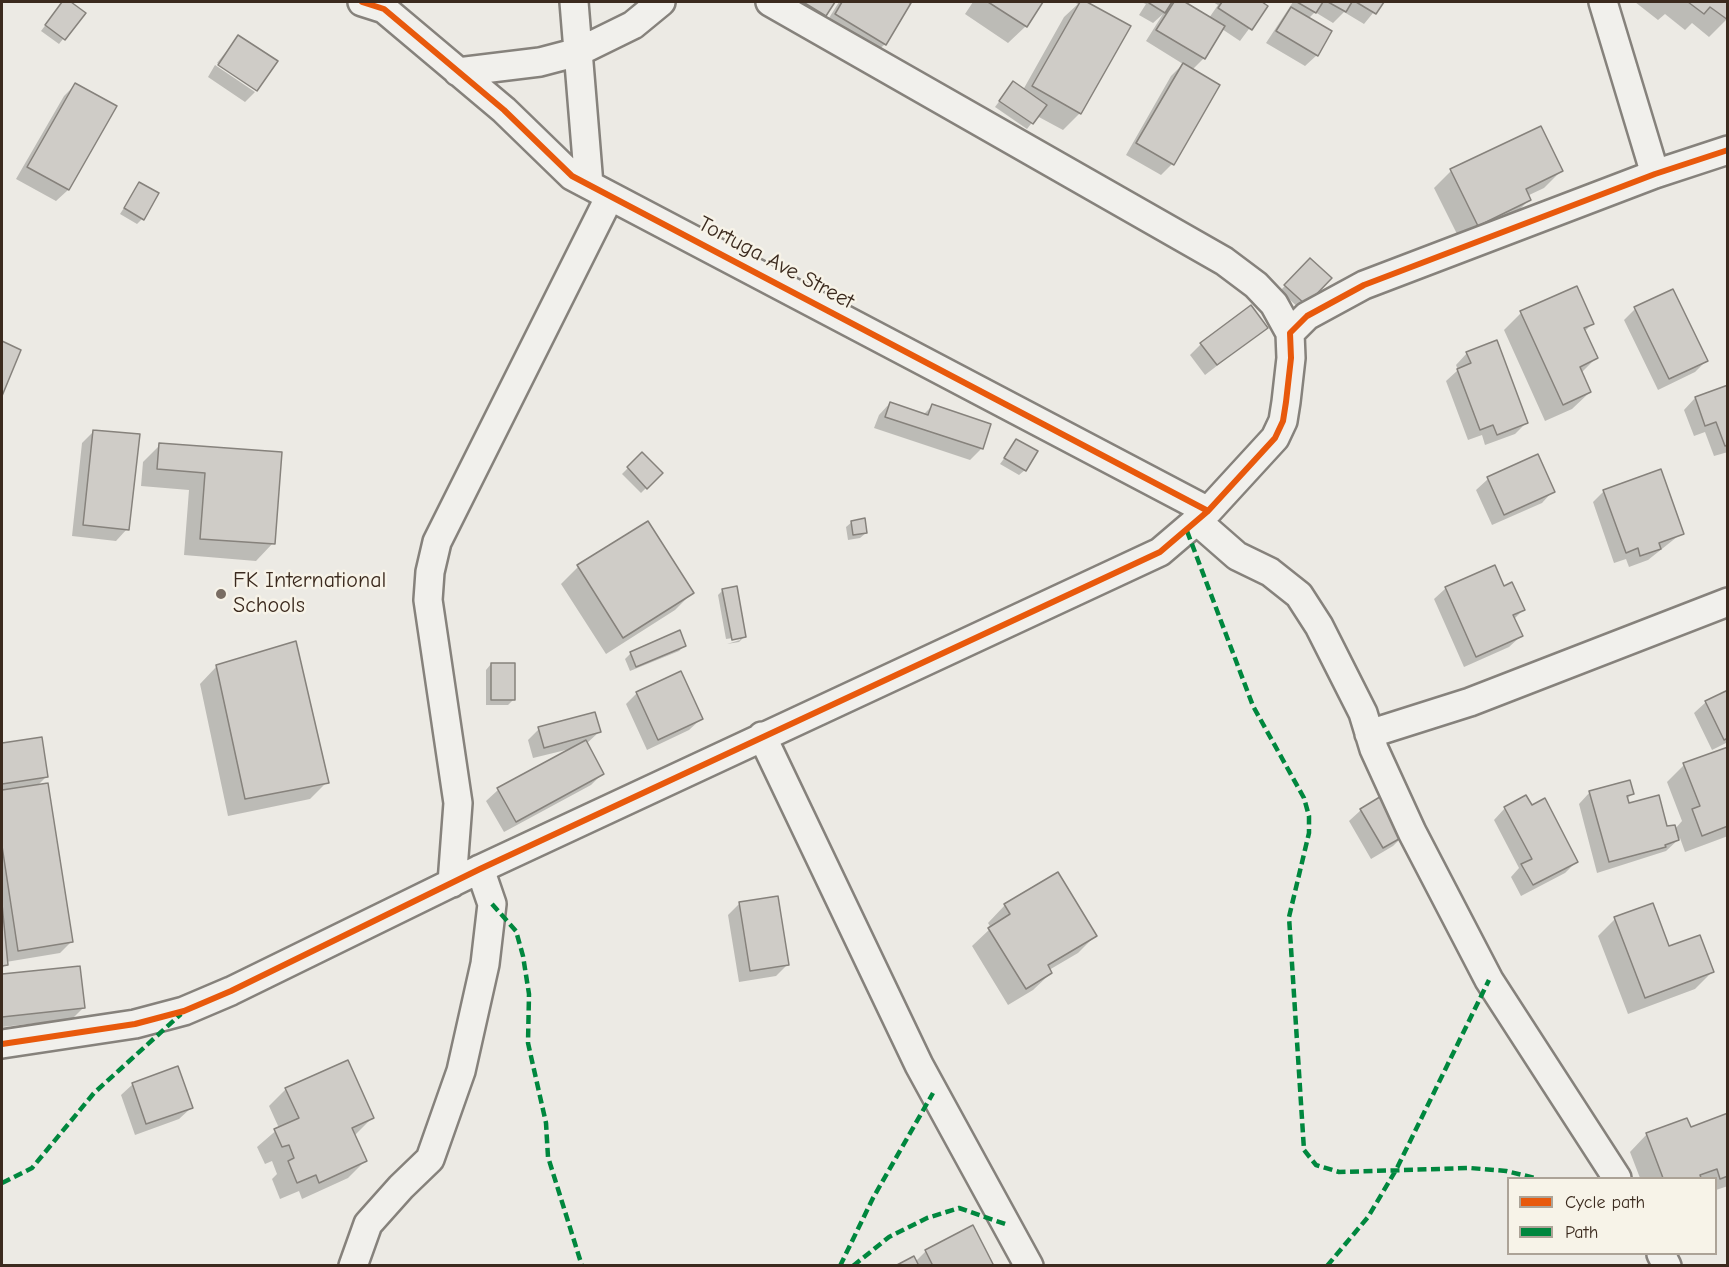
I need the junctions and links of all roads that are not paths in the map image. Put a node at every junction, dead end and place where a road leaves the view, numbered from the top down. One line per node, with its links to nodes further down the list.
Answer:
1 (574, 2): 6 (street)
2 (661, 2): 6 (street)
3 (770, 2): 11 (street)
4 (1603, 2): 9 (street)
5 (378, 4): 7 (street, Tortuga Ave Street)
6 (578, 52): 7 (street); 10 (street)
7 (458, 72): 10 (street, Tortuga Ave Street)
8 (1728, 150): 9 (street)
9 (1655, 174): 11 (street)
10 (599, 191): 12 (street, Tortuga Ave Street); 17 (street)
11 (1290, 333): 12 (street)
12 (1202, 516): 14 (street, Tortuga Ave Street); 15 (street)
13 (1728, 602): 14 (street)
14 (1369, 734): 19 (street, Tortuga Ave Street)
15 (762, 736): 16 (street); 21 (street)
16 (480, 869): 17 (street); 20 (street)
17 (452, 883): 18 (street)
18 (2, 1044)
19 (1616, 1177)
20 (353, 1266)
21 (1029, 1266)

